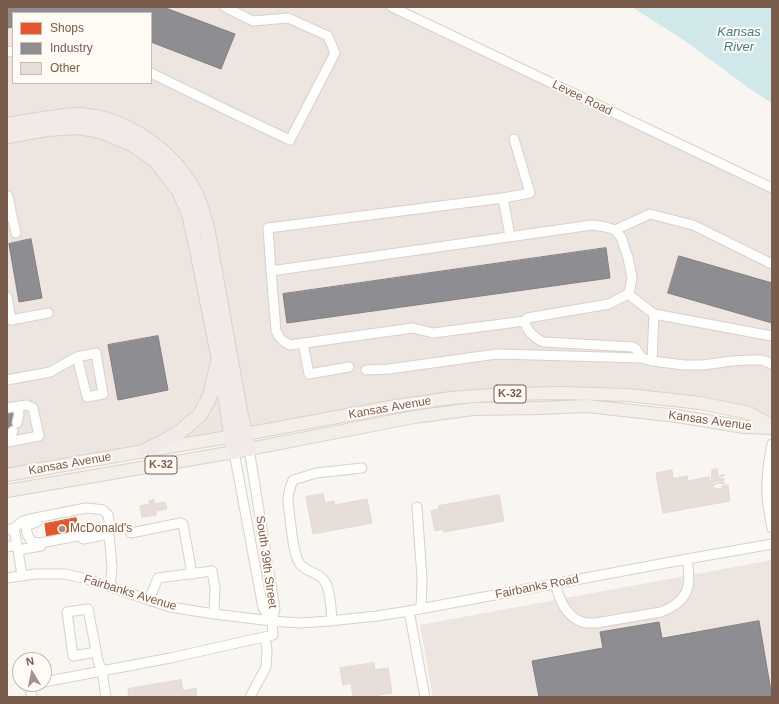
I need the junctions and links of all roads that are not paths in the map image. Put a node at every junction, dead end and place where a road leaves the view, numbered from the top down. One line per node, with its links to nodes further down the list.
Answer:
1 (224, 7): 3 (street)
2 (392, 7): 7 (street, Levee Road)
3 (152, 73)
4 (7, 125): 34 (highway)
5 (7, 136): 25 (highway)
6 (514, 139): 9 (street)
7 (772, 188)
8 (8, 196): 10 (street)
9 (503, 198): 13 (street); 15 (street)
10 (10, 217): 12 (street)
11 (615, 230): 13 (street); 14 (street); 16 (street)
12 (16, 233)
13 (510, 236): 15 (street)
14 (772, 264)
15 (271, 271): 22 (street)
16 (628, 294): 19 (street); 20 (street)
17 (7, 297): 18 (street)
18 (48, 313)
19 (654, 314): 21 (street); 26 (street)
20 (526, 324): 22 (street); 24 (street)
21 (772, 336)
22 (303, 343): 28 (street)
23 (77, 357): 23 (street); 30 (street)
24 (642, 358): 26 (street); 29 (street)
25 (218, 360): 34 (highway); 38 (highway)
26 (652, 360): 27 (street)
27 (772, 364)
28 (349, 367)
29 (366, 370)
30 (7, 380)
31 (23, 406): 32 (street); 35 (street); 35 (street)
32 (7, 408)
33 (772, 427): 34 (main road, Kansas Avenue / K-32); 37 (main road, Kansas Avenue / K-32)
34 (239, 436): 37 (highway); 38 (main road, Kansas Avenue / K-32); 39 (highway)
35 (7, 442)
36 (772, 444): 45 (street)
37 (249, 449): 39 (main road, Kansas Avenue / K-32); 63 (street, South 39th Street)
38 (144, 451): 41 (main road, Kansas Avenue / K-32)
39 (234, 452): 42 (main road, Kansas Avenue / K-32); 63 (street, South 39th Street)
40 (362, 468): 64 (street)
41 (7, 475)
42 (7, 491)
43 (417, 507): 60 (street)
44 (86, 508): 46 (street); 48 (street); 49 (street)
45 (772, 528)
46 (11, 529): 52 (street)
47 (131, 532): 54 (street)
48 (109, 534): 49 (street); 58 (street)
49 (89, 538): 52 (street)
50 (772, 544): 53 (street, Fairbanks Road)
51 (7, 547): 52 (street)
52 (18, 547): 55 (street)
53 (687, 558): 57 (street, Fairbanks Road); 57 (street)
54 (192, 574): 59 (street); 62 (street)
55 (22, 576): 56 (street, Fairbanks Avenue); 58 (street, Fairbanks Avenue)
56 (7, 578)
57 (555, 583): 60 (street, Fairbanks Road)
58 (110, 587): 59 (street, Fairbanks Avenue)
59 (149, 600): 62 (street, Fairbanks Avenue)
60 (421, 609): 61 (street, Fairbanks Road)
61 (408, 611): 64 (street, Fairbanks Road); 72 (street)
62 (214, 614): 63 (street, Fairbanks Avenue)
63 (272, 621): 65 (street, Fairbanks Avenue); 66 (street)
64 (332, 621): 65 (street, Fairbanks Road)
65 (300, 623)
66 (263, 638): 68 (street); 71 (street)
67 (96, 652): 67 (street); 68 (street)
68 (102, 671): 69 (street); 70 (street)
69 (52, 680)
70 (106, 697)
71 (250, 697)
72 (425, 697)

